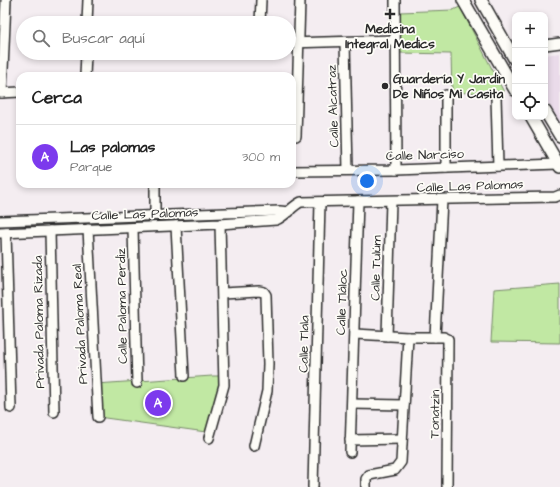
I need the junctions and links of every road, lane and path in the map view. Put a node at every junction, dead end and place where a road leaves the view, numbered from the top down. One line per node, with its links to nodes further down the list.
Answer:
1 (6, 0): 23 (street)
2 (88, 0): 8 (street)
3 (261, 0): 9 (street)
4 (300, 0): 10 (street)
5 (395, 0): 11 (street)
6 (463, 0): 21 (main road)
7 (481, 0): 16 (main road)
8 (87, 16)
9 (260, 16)
10 (296, 29)
11 (395, 40): 12 (street); 33 (street)
12 (345, 42): 13 (street); 32 (street, Calle Alcatraz)
13 (296, 43)
14 (560, 43): 15 (street)
15 (548, 44)
16 (511, 47)
17 (86, 60): 19 (street)
18 (294, 60): 20 (street)
19 (85, 72)
20 (294, 72)
21 (512, 85)
22 (16, 92): 23 (street)
23 (1, 93)
24 (446, 95): 31 (street)
25 (496, 97): 29 (street)
26 (548, 116): 28 (main road)
27 (533, 120): 30 (main road)
28 (560, 136)
29 (498, 166): 30 (street, Calle Narciso); 31 (street, Calle Narciso)
30 (559, 166)
31 (446, 168): 33 (street, Calle Narciso)
32 (348, 170): 33 (street, Calle Narciso); 34 (street, Calle Narciso)
33 (396, 170)
34 (296, 171)
35 (155, 188): 42 (street)
36 (560, 195): 37 (street, Calle Las Palomas)
37 (442, 200): 38 (street, Calle Las Palomas); 54 (street)
38 (391, 201): 40 (street, Calle Las Palomas); 52 (street, Calle Tulúm)
39 (320, 202): 40 (street, Calle Las Palomas); 41 (street, Calle Las Palomas); 67 (street, Calle Tlala)
40 (358, 202): 51 (street, Calle Tláloc)
41 (289, 212): 42 (street, Calle Las Palomas); 44 (street, Calle Las Palomas)
42 (155, 215): 43 (street, Calle Las Palomas)
43 (0, 221)
44 (220, 224): 45 (street, Calle Las Palomas); 50 (street)
45 (176, 226): 46 (street, Calle Las Palomas); 55 (street)
46 (133, 228): 47 (street, Calle Las Palomas); 56 (street, Calle Paloma Perdiz)
47 (88, 229): 48 (street, Calle Las Palomas); 61 (street, Privada Paloma Real)
48 (50, 231): 49 (street, Calle Las Palomas); 60 (street, Privada Paloma Rizada)
49 (3, 233): 59 (street)
50 (223, 293): 62 (street); 65 (street)
51 (355, 334): 52 (street); 57 (street, Calle Tláloc)
52 (387, 336): 53 (street)
53 (408, 337): 54 (street); 58 (street)
54 (434, 337): 69 (street, Tonatzin)
55 (184, 376)
56 (137, 383)
57 (352, 404): 58 (street); 64 (street, Calle Tláloc)
58 (404, 405): 63 (street)
59 (11, 408)
60 (54, 412)
61 (98, 417)
62 (209, 438)
63 (402, 439): 64 (street); 68 (street)
64 (350, 440): 66 (street, Calle Tláloc)
65 (254, 446)
66 (350, 452)
67 (313, 487)
68 (366, 487)
69 (446, 487)

